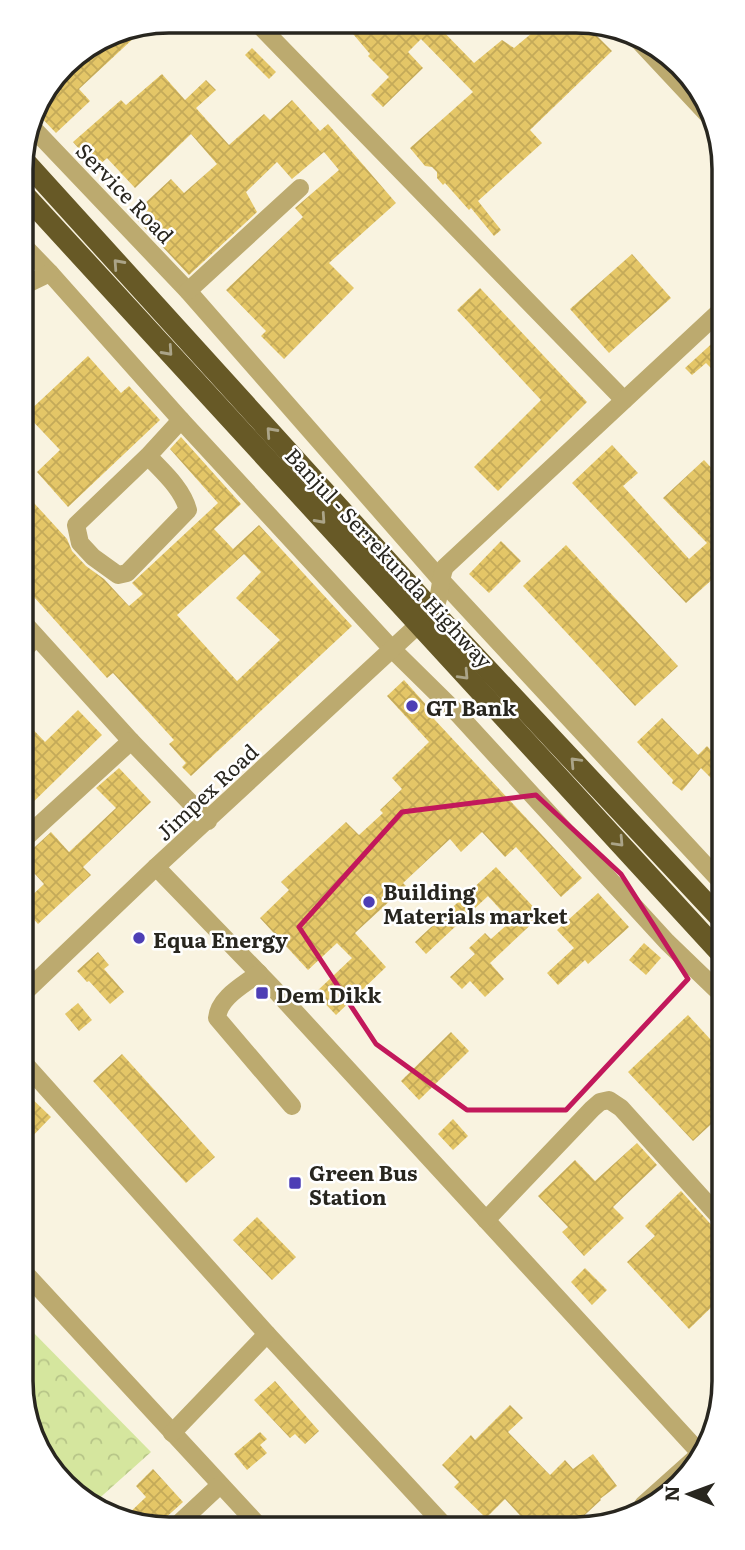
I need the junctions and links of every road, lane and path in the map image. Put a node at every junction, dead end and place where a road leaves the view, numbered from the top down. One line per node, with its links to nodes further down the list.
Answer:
1 (267, 33): 13 (street)
2 (657, 61): 3 (street)
3 (690, 95)
4 (38, 134): 11 (street, Service Road)
5 (34, 173): 17 (highway, Banjul - Serrekunda Highway, one-way to 5)
6 (300, 188): 11 (street)
7 (34, 205): 17 (highway, Banjul - Serrekunda Highway, one-way to 17)
8 (34, 256): 9 (street)
9 (50, 273): 10 (street); 14 (street)
10 (34, 282)
11 (188, 291): 16 (street, Service Road)
12 (712, 318): 13 (street)
13 (624, 400): 16 (street)
14 (181, 420): 15 (street); 19 (street)
15 (148, 456): 15 (street)
16 (441, 580): 17 (street); 24 (street, Service Road)
17 (425, 617): 19 (street, Jimpex Road); 25 (highway, Banjul - Serrekunda Highway, one-way to 17); 26 (highway, Banjul - Serrekunda Highway, one-way to 26)
18 (34, 643): 20 (street)
19 (392, 649): 21 (street, Jimpex Road); 29 (street)
20 (131, 741): 21 (street); 22 (street)
21 (208, 821): 23 (street, Jimpex Road)
22 (33, 830)
23 (156, 867): 27 (street); 28 (street, Jimpex Road)
24 (711, 872)
25 (711, 907)
26 (711, 943)
27 (259, 973): 31 (street); 33 (street)
28 (33, 984)
29 (711, 985)
30 (33, 1073): 35 (street)
31 (292, 1106)
32 (711, 1201): 33 (street)
33 (486, 1220): 37 (street)
34 (33, 1282): 36 (street)
35 (267, 1334): 36 (street); 41 (street)
36 (172, 1433): 38 (street)
37 (694, 1447)
38 (220, 1485): 39 (street); 40 (street)
39 (186, 1517)
40 (250, 1517)
41 (437, 1517)

